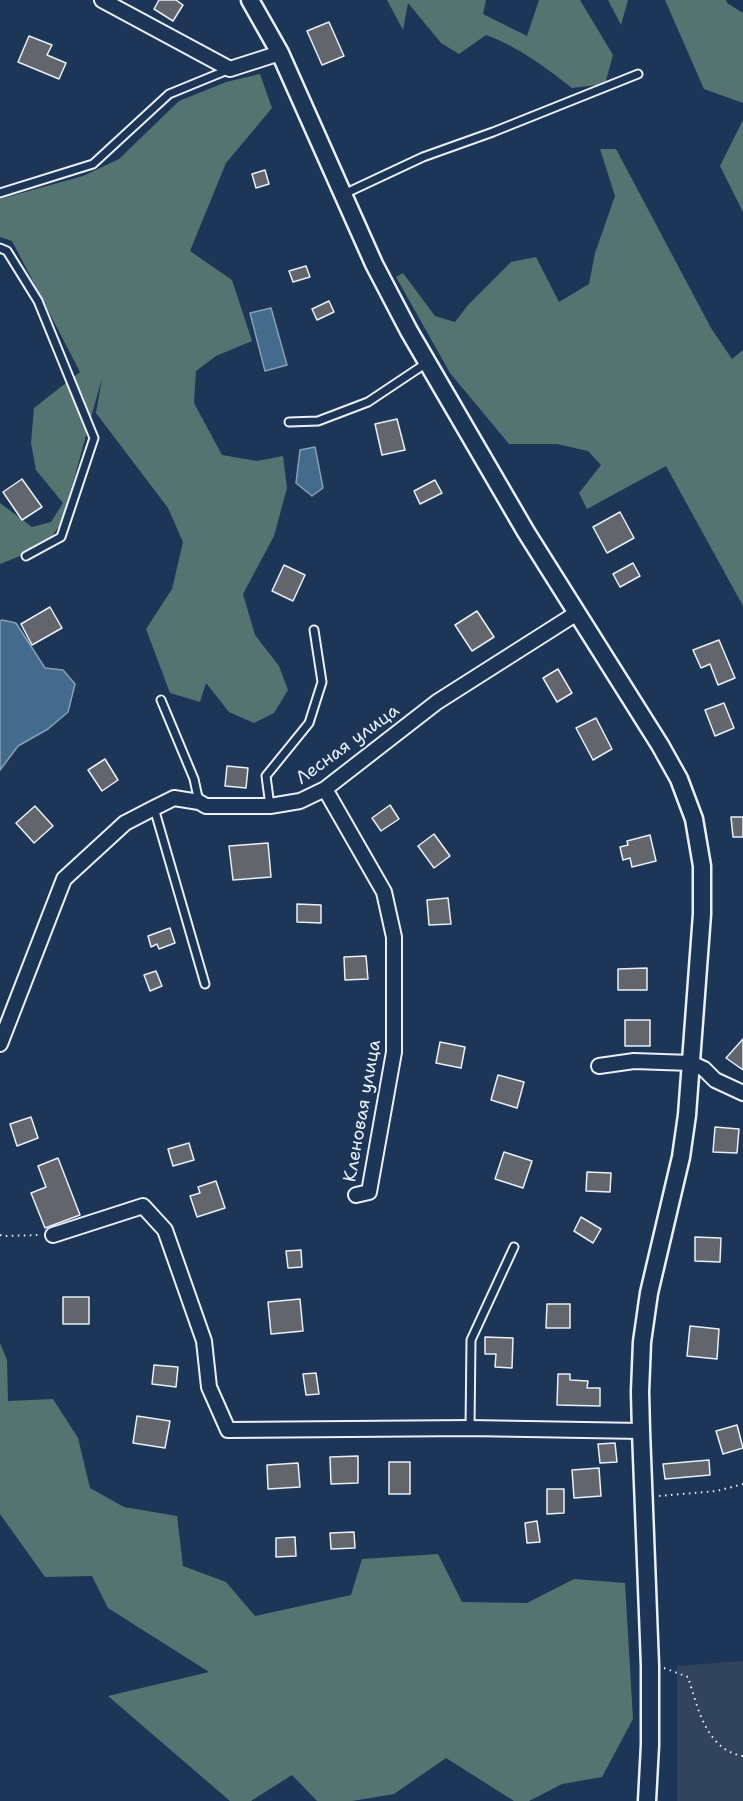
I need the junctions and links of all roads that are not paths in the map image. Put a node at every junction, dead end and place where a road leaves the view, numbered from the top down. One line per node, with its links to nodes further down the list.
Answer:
1 (102, 0): 4 (street)
2 (250, 0): 3 (street)
3 (280, 53): 4 (street); 7 (street)
4 (230, 69): 6 (lane)
5 (638, 74): 7 (lane)
6 (0, 193)
7 (343, 195): 9 (street)
8 (0, 248): 11 (lane)
9 (428, 362): 10 (lane); 12 (street)
10 (289, 422)
11 (26, 556)
12 (577, 613): 15 (street, Лесная улица); 21 (street)
13 (314, 630): 17 (lane)
14 (161, 700): 16 (lane)
15 (325, 789): 17 (street, Лесная улица); 24 (street, Кленовая улица)
16 (199, 802): 17 (street, Лесная улица); 18 (street, Лесная улица)
17 (270, 806)
18 (154, 808): 19 (lane); 20 (street, Лесная улица)
19 (205, 984)
20 (0, 1044)
21 (691, 1062): 22 (street); 23 (street); 28 (street)
22 (599, 1066)
23 (743, 1093)
24 (356, 1195)
25 (53, 1235): 27 (street)
26 (514, 1247): 27 (lane)
27 (470, 1428): 28 (street)
28 (641, 1431): 29 (street)
29 (647, 1801)

